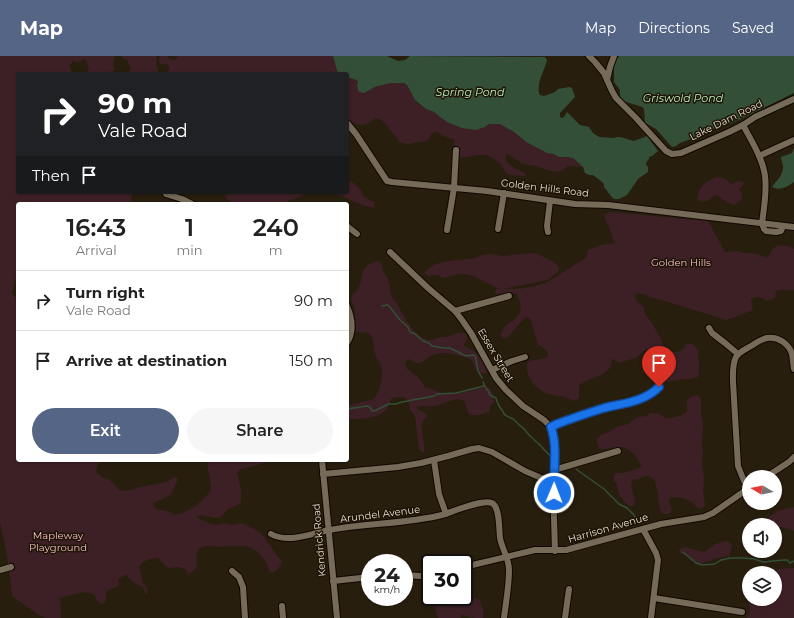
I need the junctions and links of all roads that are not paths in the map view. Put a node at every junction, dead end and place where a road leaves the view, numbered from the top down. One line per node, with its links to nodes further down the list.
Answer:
1 (589, 56): 3 (street)
2 (614, 56): 3 (street)
3 (607, 80): 6 (street, Lake Dam Road)
4 (794, 99): 6 (street, Lake Dam Road)
5 (349, 125): 10 (street, Golden Hills Road)
6 (743, 125): 9 (street)
7 (794, 140): 9 (street)
8 (456, 150): 10 (street)
9 (759, 156): 15 (street)
10 (454, 188): 11 (street, Golden Hills Road); 19 (street)
11 (504, 193): 13 (street, Golden Hills Road); 18 (street)
12 (166, 194): 14 (street)
13 (550, 200): 15 (street, Golden Hills Road); 20 (street)
14 (188, 202)
15 (762, 223): 16 (street, Golden Hills Road)
16 (794, 227)
17 (349, 228): 21 (street)
18 (498, 229)
19 (447, 230)
20 (548, 232)
21 (357, 234)
22 (390, 252): 24 (street, Essex Street)
23 (510, 296): 24 (street)
24 (455, 311): 31 (street, Essex Street)
25 (349, 312): 27 (street)
26 (709, 328): 28 (street)
27 (349, 340)
28 (738, 354): 30 (street); 41 (street, Harrison Avenue)
29 (525, 357): 31 (street)
30 (794, 369)
31 (492, 370): 33 (street, Essex Street)
32 (659, 387): 33 (street)
33 (551, 427): 38 (street)
34 (618, 451): 38 (street)
35 (794, 457): 39 (street)
36 (434, 460): 40 (street); 42 (street); 44 (street)
37 (322, 462): 40 (street, Kendrick Road)
38 (554, 470): 42 (street)
39 (776, 470)
40 (323, 474): 46 (street, Kendrick Road)
41 (742, 476)
42 (553, 483): 48 (street)
43 (742, 493): 45 (street, Harrison Avenue)
44 (446, 514): 46 (street, Arundel Avenue); 49 (street, Arundel Avenue)
45 (643, 529): 48 (street, Harrison Avenue); 57 (street)
46 (328, 530): 47 (street, Arundel Avenue); 55 (street, Kendrick Road)
47 (271, 534)
48 (555, 551): 49 (street, Harrison Avenue)
49 (507, 557): 50 (street, Harrison Avenue); 63 (street)
50 (473, 565)
51 (11, 567): 52 (street)
52 (0, 570)
53 (232, 571): 60 (street)
54 (361, 578): 55 (street)
55 (333, 581): 62 (street, Kendrick Road)
56 (569, 589): 64 (street)
57 (654, 598): 59 (street); 65 (street)
58 (282, 606): 61 (street)
59 (742, 612)
60 (245, 618)
61 (283, 618)
62 (337, 618)
63 (504, 618)
64 (565, 618)
65 (651, 618)

